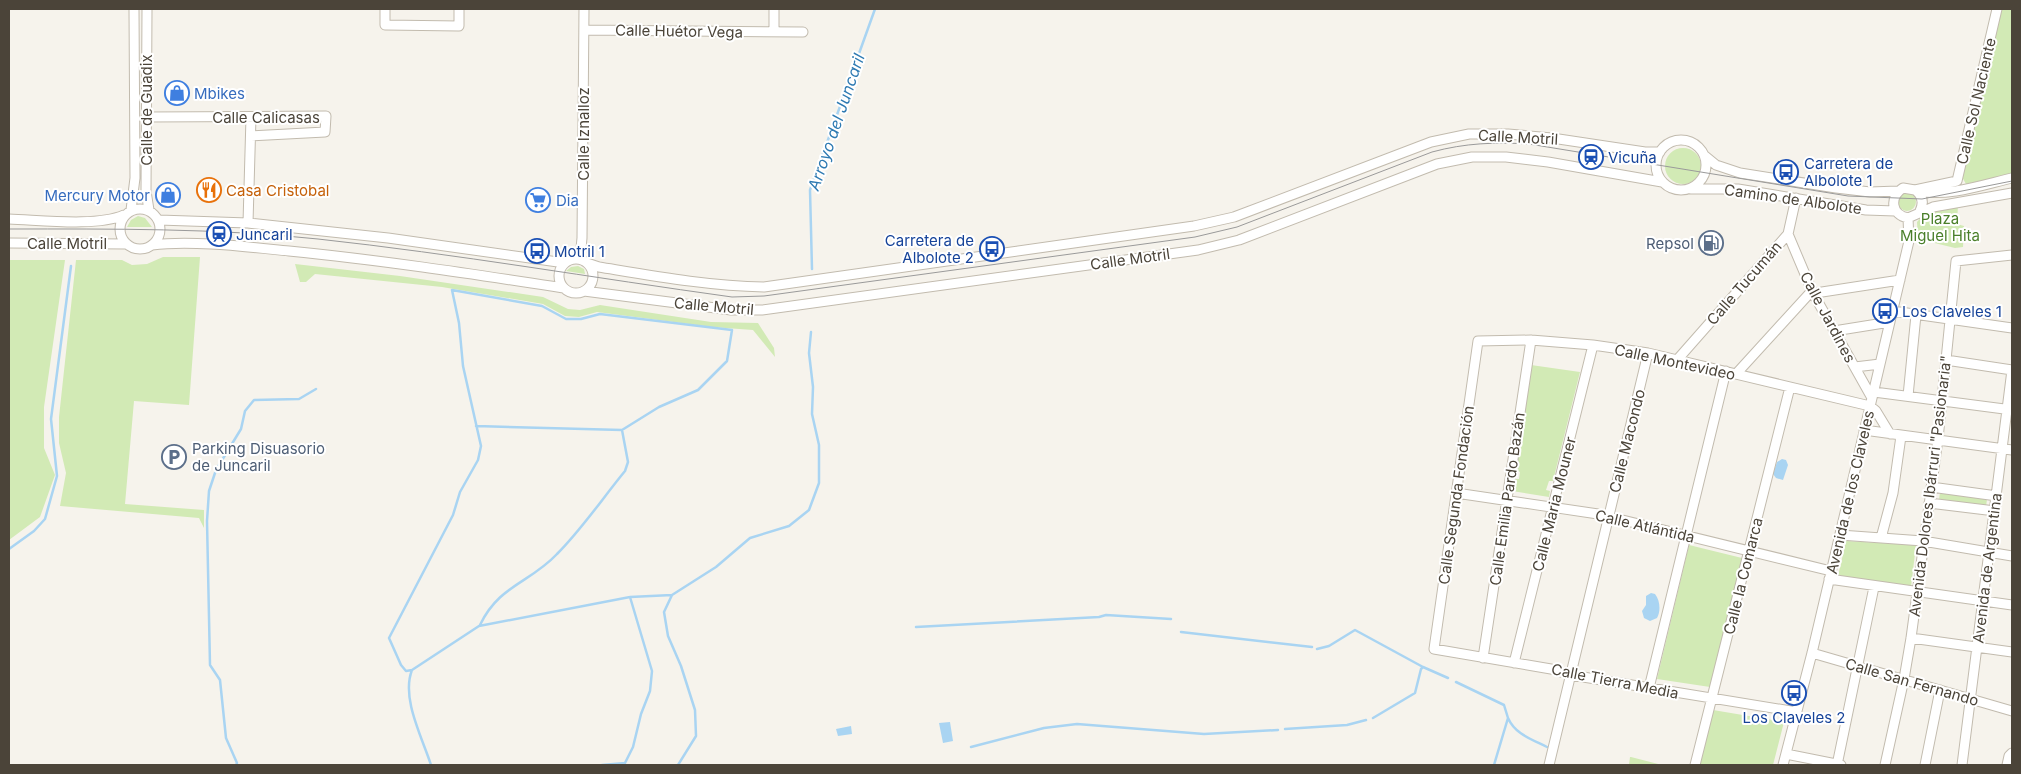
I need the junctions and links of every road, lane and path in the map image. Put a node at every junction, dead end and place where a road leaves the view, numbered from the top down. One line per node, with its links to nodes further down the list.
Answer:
1 (134, 9): 25 (street, Calle de Guadix)
2 (147, 9): 11 (street, Calle de Guadix)
3 (386, 9): 4 (street)
4 (459, 9)
5 (584, 9): 8 (street, Calle Iznalloz)
6 (774, 9): 9 (street)
7 (1997, 9): 19 (street, Calle Sol Naciente)
8 (584, 30): 9 (street, Calle Huétor Vega); 36 (street, Calle Iznalloz)
9 (774, 32): 10 (street, Calle Huétor Vega)
10 (803, 32)
11 (146, 117): 12 (street, Calle Calicasas); 23 (street, Calle de Guadix)
12 (251, 117): 13 (street); 13 (street, Calle Calicasas)
13 (251, 136): 30 (street)
14 (1660, 152): 15 (street); 17 (street); 36 (street, Calle Motril)
15 (1705, 156): 18 (street); 20 (street, Camino de Albolote)
16 (2012, 178): 19 (street)
17 (1662, 182): 18 (street); 40 (street, Calle Motril)
18 (1691, 188): 22 (street, Camino de Albolote)
19 (1916, 190): 20 (street); 26 (street)
20 (1898, 191): 24 (street)
21 (2012, 192): 26 (street)
22 (1796, 198): 24 (street, Camino de Albolote); 31 (street, Calle Tucumán)
23 (149, 210): 25 (street); 29 (street)
24 (1895, 211): 27 (street)
25 (128, 212): 28 (street, Calle Motril); 33 (street)
26 (1920, 212): 27 (street)
27 (1908, 218): 38 (street, Avenida de los Claveles)
28 (9, 219)
29 (159, 220): 30 (street); 34 (street)
30 (248, 223): 37 (street)
31 (1788, 234): 41 (street, Calle Jardines); 52 (street, Calle Tucumán)
32 (9, 243): 33 (street, Calle Motril)
33 (126, 244): 34 (street)
34 (152, 245): 39 (street)
35 (2012, 255): 44 (street, Avenida Dolores Ibárruri "Pasionaria")
36 (583, 261): 37 (street); 40 (street)
37 (565, 263): 39 (street)
38 (1900, 280): 41 (street); 42 (street, Avenida de los Claveles)
39 (564, 288): 40 (street)
40 (584, 291)
41 (1813, 293): 47 (street, Calle Jardines); 58 (street)
42 (1892, 311): 43 (street); 45 (street, Avenida de los Claveles)
43 (1916, 315): 44 (street); 60 (street)
44 (1950, 320): 46 (street); 53 (street, Avenida Dolores Ibárruri "Pasionaria")
45 (1890, 322): 47 (street); 54 (street, Avenida de los Claveles)
46 (2012, 328)
47 (1834, 331): 55 (street, Calle Jardines)
48 (1531, 340): 49 (street, Calle Montevideo); 50 (street, Calle Montevideo); 72 (street, Calle Emilia Pardo Bazán)
49 (1478, 341): 70 (street, Calle Segunda Fondación)
50 (1593, 346): 51 (street, Calle Montevideo); 74 (street, Calle Maria Mouner)
51 (1648, 353): 52 (street, Calle Montevideo); 76 (street, Calle Macondo)
52 (1676, 360): 57 (street, Calle Montevideo)
53 (1946, 360): 56 (street); 62 (street, Avenida Dolores Ibárruri "Pasionaria")
54 (1880, 364): 55 (street); 61 (street, Avenida de los Claveles)
55 (1855, 367): 61 (street, Calle Jardines)
56 (2012, 370): 63 (street, Avenida de Argentina)
57 (1726, 372): 58 (street, Calle Montevideo); 78 (street)
58 (1736, 374): 59 (street, Calle Montevideo)
59 (1790, 387): 61 (street, Calle Montevideo); 81 (street, Calle la Comarca)
60 (1908, 396): 61 (street, Calle Montevideo); 62 (street, Calle Montevideo)
61 (1872, 399): 64 (street, Avenida de los Claveles); 65 (street, Calle Jardines)
62 (1942, 401): 63 (street, Calle Montevideo); 67 (street, Avenida Dolores Ibárruri "Pasionaria")
63 (2010, 410): 68 (street, Avenida de Argentina)
64 (1864, 430): 65 (street); 77 (street, Avenida de los Claveles)
65 (1890, 434): 66 (street)
66 (1901, 436): 67 (street); 79 (street)
67 (1938, 439): 68 (street); 69 (street, Avenida Dolores Ibárruri "Pasionaria")
68 (2008, 449): 71 (street, Avenida de Argentina)
69 (1931, 487): 71 (street); 73 (street, Avenida Dolores Ibárruri "Pasionaria")
70 (1456, 493): 72 (street, Calle Atlántida); 91 (street, Calle Segunda Fondación)
71 (1997, 496): 75 (street, Avenida de Argentina)
72 (1507, 501): 74 (street, Calle Atlántida); 94 (street, Calle Emilia Pardo Bazán)
73 (1929, 503): 75 (street); 80 (street, Avenida Dolores Ibárruri "Pasionaria")
74 (1553, 507): 76 (street, Calle Atlántida); 95 (street, Calle Maria Mouner)
75 (1995, 511): 82 (street, Avenida de Argentina)
76 (1608, 516): 78 (street, Calle Atlántida); 97 (street, Calle Macondo)
77 (1840, 535): 79 (street); 84 (street, Avenida de los Claveles)
78 (1686, 536): 81 (street, Calle Atlántida); 99 (street)
79 (1881, 538): 80 (street)
80 (1923, 541): 82 (street); 86 (street, Avenida Dolores Ibárruri "Pasionaria")
81 (1749, 551): 84 (street, Calle Atlántida); 101 (street, Calle la Comarca)
82 (1989, 553): 83 (street); 87 (street, Avenida de Argentina)
83 (2012, 556)
84 (1830, 575): 85 (street, Calle Atlántida); 93 (street, Avenida de los Claveles)
85 (1874, 587): 86 (street, Calle Atlántida); 96 (street)
86 (1916, 592): 87 (street, Calle Atlántida); 89 (street, Avenida Dolores Ibárruri "Pasionaria")
87 (1983, 601): 88 (street, Calle Atlántida); 90 (street, Avenida de Argentina)
88 (2012, 605)
89 (1911, 638): 90 (street); 98 (street, Avenida Dolores Ibárruri "Pasionaria")
90 (1977, 647): 92 (street); 102 (street, Avenida de Argentina)
91 (1434, 649): 94 (street, Calle Tierra Media)
92 (2012, 652)
93 (1812, 653): 96 (street, Calle San Fernando); 104 (street, Avenida de los Claveles)
94 (1483, 658): 95 (street, Calle Tierra Media)
95 (1514, 663): 97 (street, Calle Tierra Media)
96 (1859, 666): 98 (street, Calle San Fernando); 110 (street)
97 (1571, 675): 99 (street, Calle Tierra Media); 107 (street, Calle Macondo)
98 (1904, 680): 100 (street, Calle San Fernando); 111 (street, Avenida Dolores Ibárruri "Pasionaria")
99 (1649, 688): 101 (street, Calle Tierra Media)
100 (1940, 690): 102 (street, Calle San Fernando); 112 (street)
101 (1712, 698): 104 (street, Calle Tierra Media); 108 (street, Calle la Comarca)
102 (1970, 698): 103 (street, Calle San Fernando); 113 (street, Avenida de Argentina)
103 (2012, 711)
104 (1797, 712): 106 (street, Avenida de los Claveles)
105 (2012, 753): 114 (street)
106 (1786, 754): 109 (street, Avenida de los Claveles); 110 (street)
107 (1549, 765)
108 (1695, 765)
109 (1783, 765)
110 (1839, 765)
111 (1885, 765)
112 (1925, 765)
113 (1962, 765)
114 (2007, 765)

